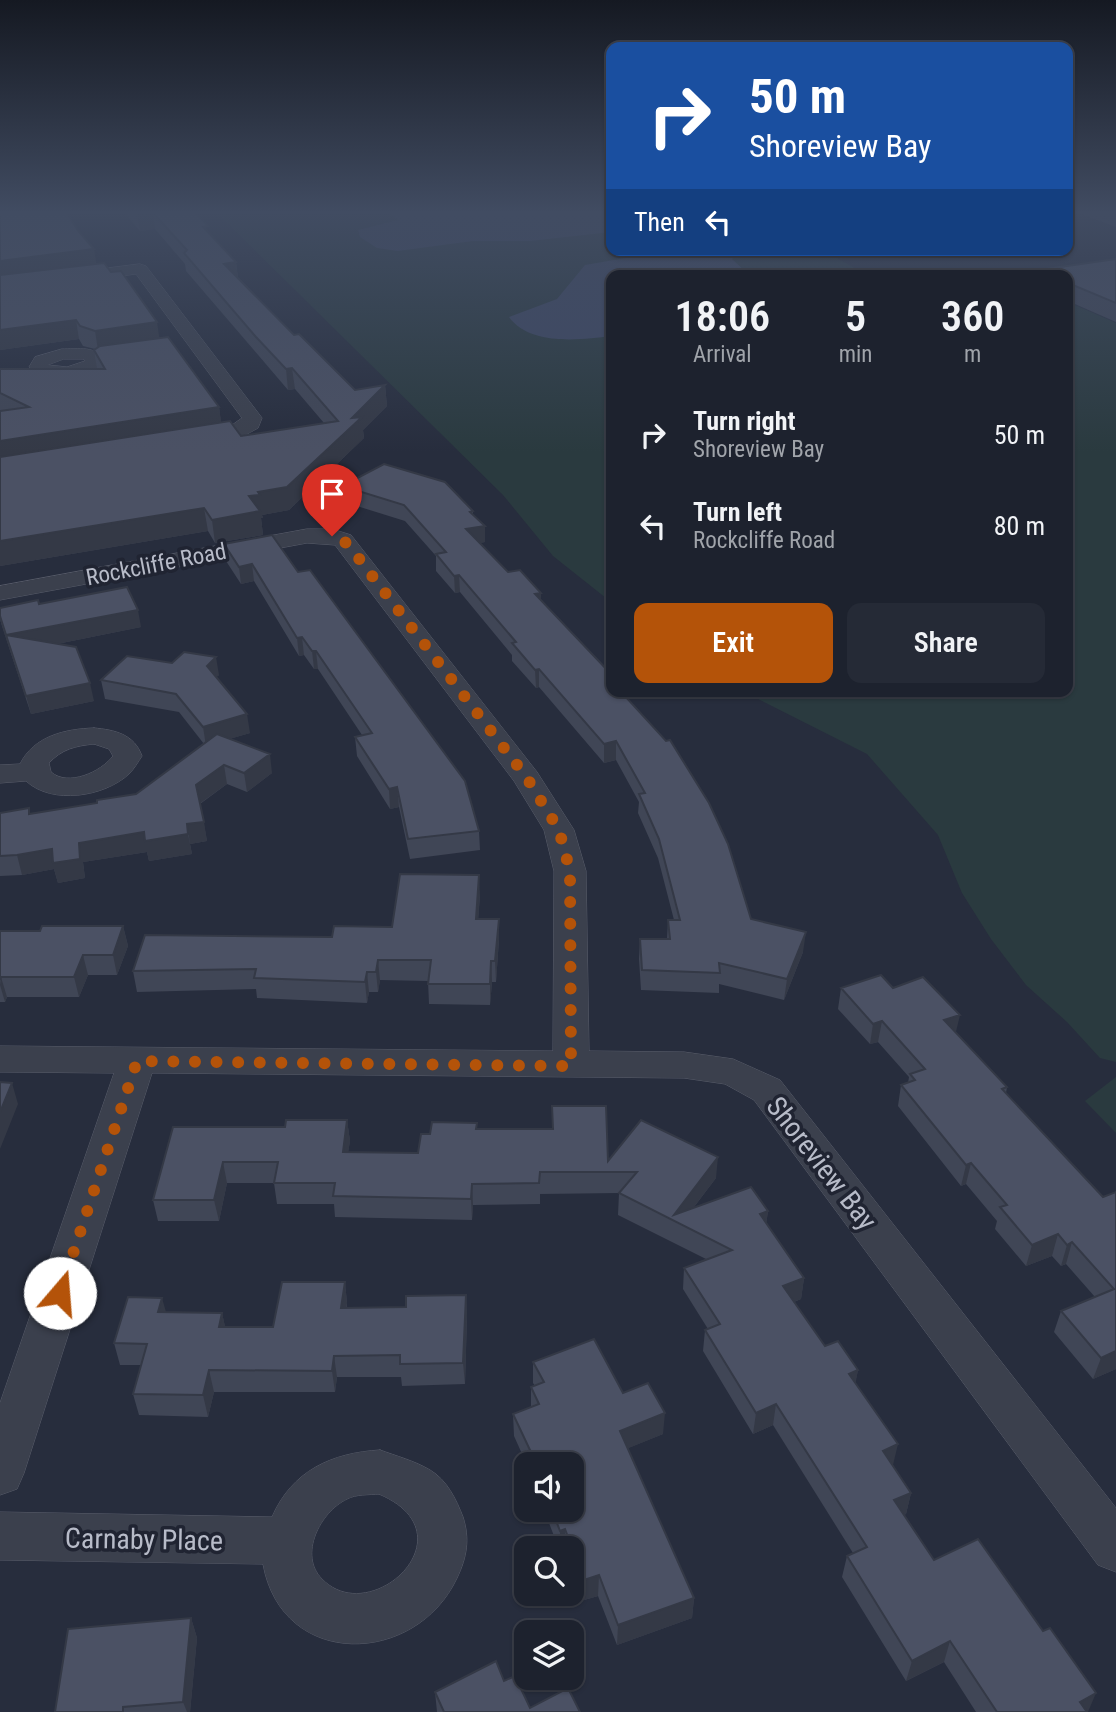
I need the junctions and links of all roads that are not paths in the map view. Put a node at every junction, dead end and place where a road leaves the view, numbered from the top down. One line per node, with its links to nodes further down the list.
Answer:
1 (154, 292): 2 (street)
2 (182, 443)
3 (0, 593): 8 (street, Rockcliffe Road)
4 (34, 772): 5 (street)
5 (0, 774)
6 (0, 1059): 7 (street, Shoreview Bay)
7 (137, 1061): 8 (street, Shoreview Bay); 9 (street)
8 (571, 1066): 12 (street, Shoreview Bay)
9 (0, 1473)
10 (0, 1536): 11 (street, Carnaby Place)
11 (287, 1541)
12 (1116, 1548)

